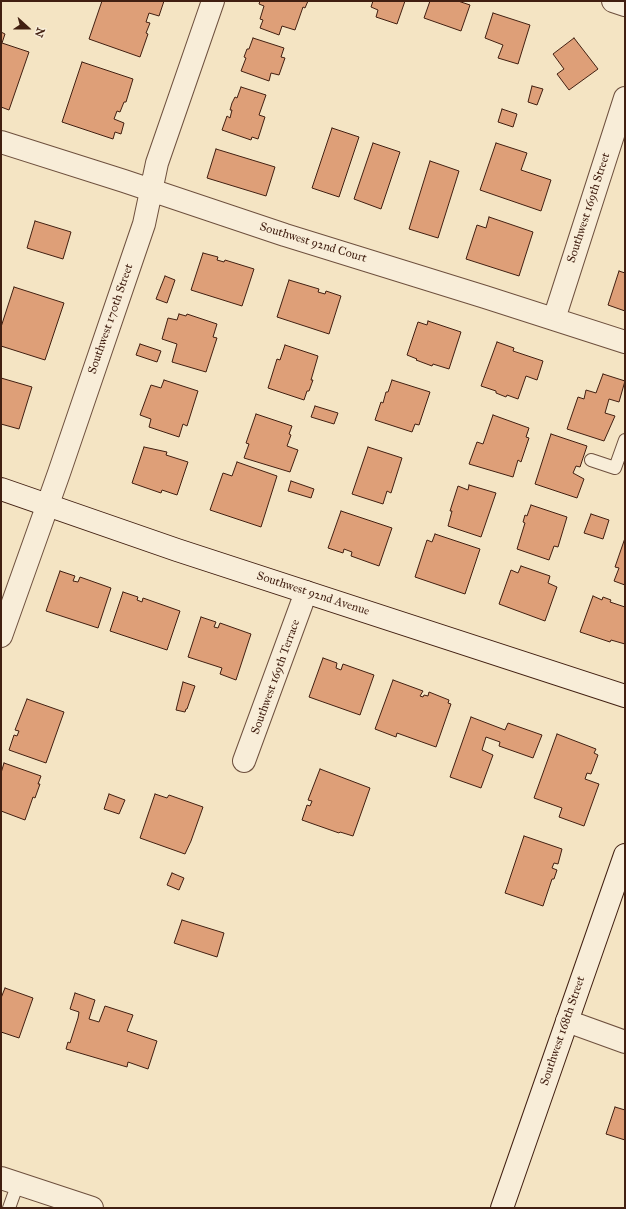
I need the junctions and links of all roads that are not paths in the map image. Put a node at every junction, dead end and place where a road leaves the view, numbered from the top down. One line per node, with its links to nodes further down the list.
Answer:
1 (213, 1): 6 (street, Southwest 170th Street)
2 (613, 1): 3 (street)
3 (625, 5)
4 (625, 98): 7 (street, Southwest 169th Street)
5 (1, 142): 6 (street, Southwest 92nd Court)
6 (150, 190): 7 (street, Southwest 92nd Court); 12 (street, Southwest 170th Street)
7 (554, 319): 8 (street, Southwest 92nd Court)
8 (625, 342)
9 (625, 440): 10 (lane)
10 (591, 460)
11 (1, 489): 12 (street, Southwest 92nd Avenue)
12 (48, 505): 13 (street, Southwest 92nd Avenue); 14 (street, Southwest 170th Street)
13 (306, 592): 15 (street, Southwest 92nd Avenue); 16 (street, Southwest 169th Terrace)
14 (1, 636)
15 (625, 696)
16 (244, 761)
17 (625, 855): 18 (street, Southwest 168th Street)
18 (567, 1021): 19 (street); 23 (street, Southwest 168th Street)
19 (625, 1042)
20 (9, 1181): 21 (lane); 22 (street)
21 (9, 1208)
22 (92, 1208)
23 (502, 1208)

